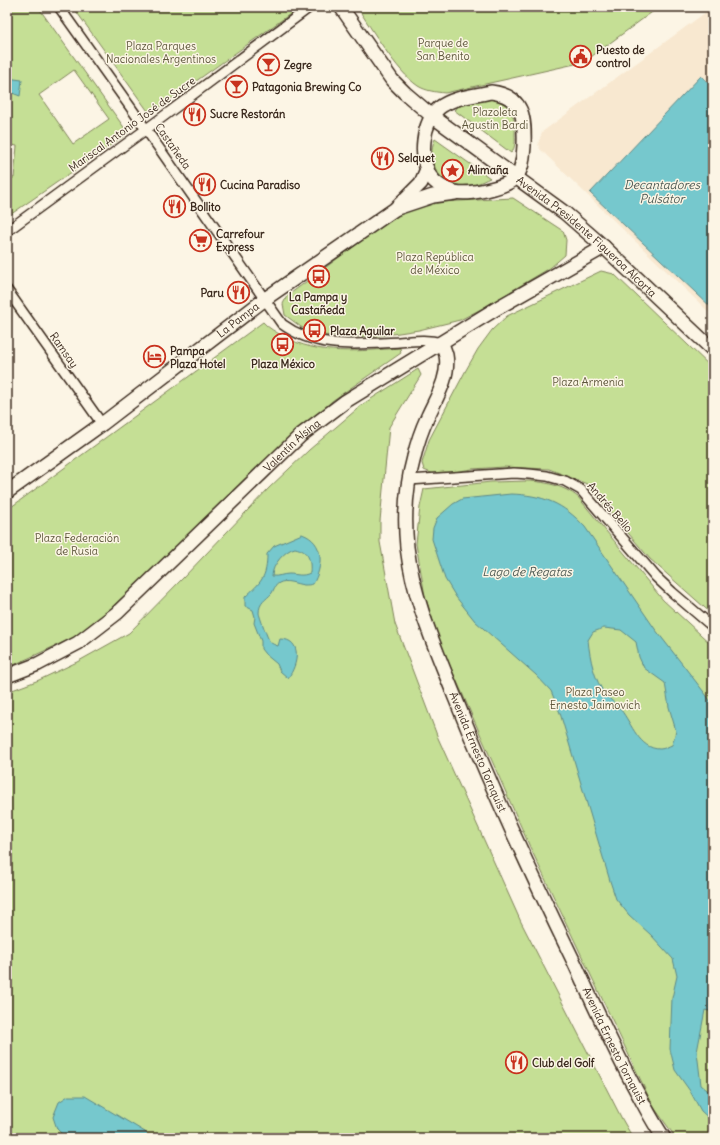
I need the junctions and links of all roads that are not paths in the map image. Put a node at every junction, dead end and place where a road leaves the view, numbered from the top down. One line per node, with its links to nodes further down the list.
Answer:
1 (59, 7): 5 (street, Castañeda)
2 (310, 7): 5 (street, Mariscal Antonio José de Sucre)
3 (341, 7): 4 (street, Avenida Presidente Figueroa Alcorta)
4 (432, 116): 6 (street); 7 (street, Avenida Presidente Figueroa Alcorta); 7 (street)
5 (146, 129): 10 (street, Mariscal Antonio José de Sucre); 13 (street, Castañeda)
6 (427, 169): 8 (street); 9 (street, La Pampa)
7 (516, 177): 8 (street, La Pampa); 11 (street, Avenida Presidente Figueroa Alcorta)
8 (456, 193): 9 (street, La Pampa)
9 (395, 209): 13 (street, La Pampa)
10 (7, 231)
11 (604, 247): 14 (street, Valentín Alsina); 15 (street, Avenida Presidente Figueroa Alcorta)
12 (7, 290): 16 (street, Ramsay)
13 (265, 299): 14 (street, Castañeda); 16 (street, La Pampa)
14 (442, 343): 17 (street, Avenida Ernesto Tornquist); 20 (street, Valentín Alsina)
15 (713, 350)
16 (102, 424): 18 (street, La Pampa)
17 (409, 480): 19 (street, Andrés Bello); 21 (street, Avenida Ernesto Tornquist)
18 (7, 492)
19 (713, 627)
20 (7, 676)
21 (664, 1138)

